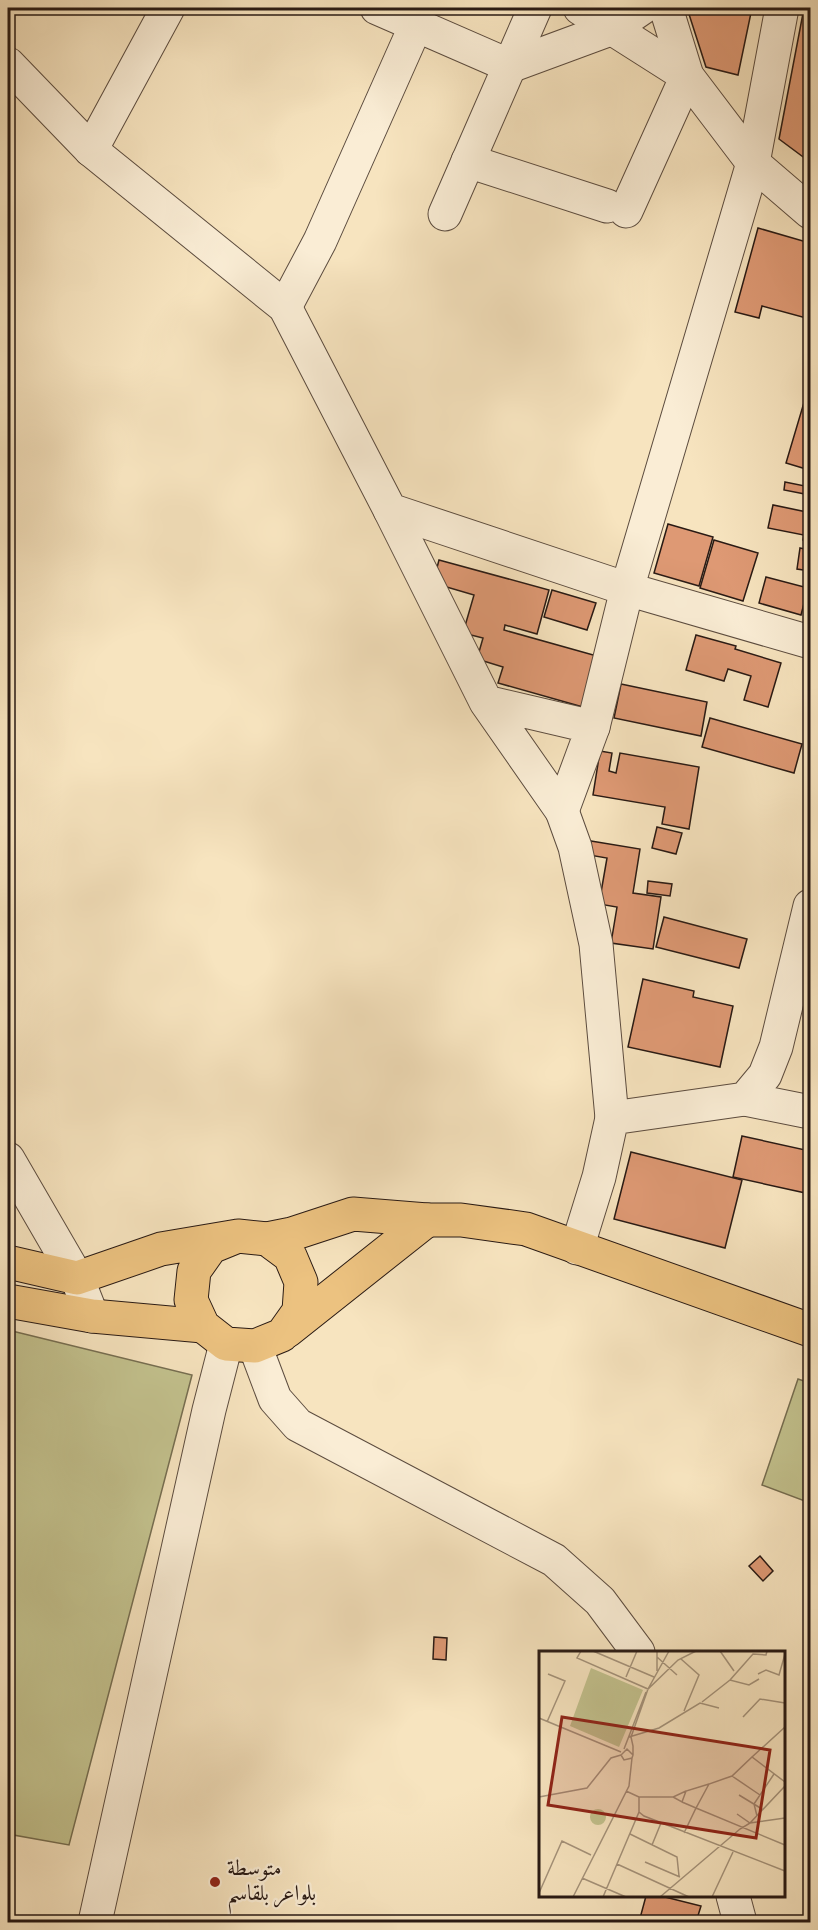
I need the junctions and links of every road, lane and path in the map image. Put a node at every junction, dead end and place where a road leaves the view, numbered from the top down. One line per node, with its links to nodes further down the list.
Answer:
1 (168, 8): 13 (street)
2 (377, 8): 8 (street)
3 (535, 8): 11 (street)
4 (580, 8): 9 (street)
5 (642, 8): 9 (street)
6 (666, 8): 12 (street)
7 (782, 8): 15 (street)
8 (416, 25): 11 (street); 18 (street)
9 (613, 28): 11 (street); 12 (street)
10 (8, 64): 13 (street)
11 (510, 66): 14 (street)
12 (687, 76): 14 (street); 15 (street)
13 (91, 150): 18 (street)
14 (468, 161): 17 (street)
15 (753, 163): 16 (street); 20 (street)
16 (810, 212)
17 (445, 214)
18 (285, 307): 19 (street)
19 (390, 510): 20 (street); 22 (street)
20 (627, 589): 21 (street); 23 (street)
21 (810, 642)
22 (486, 702): 23 (street); 24 (street)
23 (593, 727): 24 (street)
24 (562, 811): 28 (street)
25 (810, 906): 26 (street)
26 (746, 1099): 27 (street); 28 (street)
27 (810, 1112)
28 (612, 1118): 32 (street)
29 (8, 1159): 34 (street)
30 (427, 1220): 31 (main road); 32 (main road); 38 (main road)
31 (252, 1237): 34 (main road); 38 (main road); 38 (main road)
32 (577, 1248): 37 (main road)
33 (8, 1262): 34 (main road)
34 (77, 1278): 36 (street)
35 (8, 1301): 36 (main road)
36 (92, 1316): 38 (main road)
37 (810, 1330)
38 (242, 1338): 39 (street); 41 (street)
39 (637, 1651)
40 (733, 1897): 42 (street)
41 (95, 1923)
42 (740, 1923)

